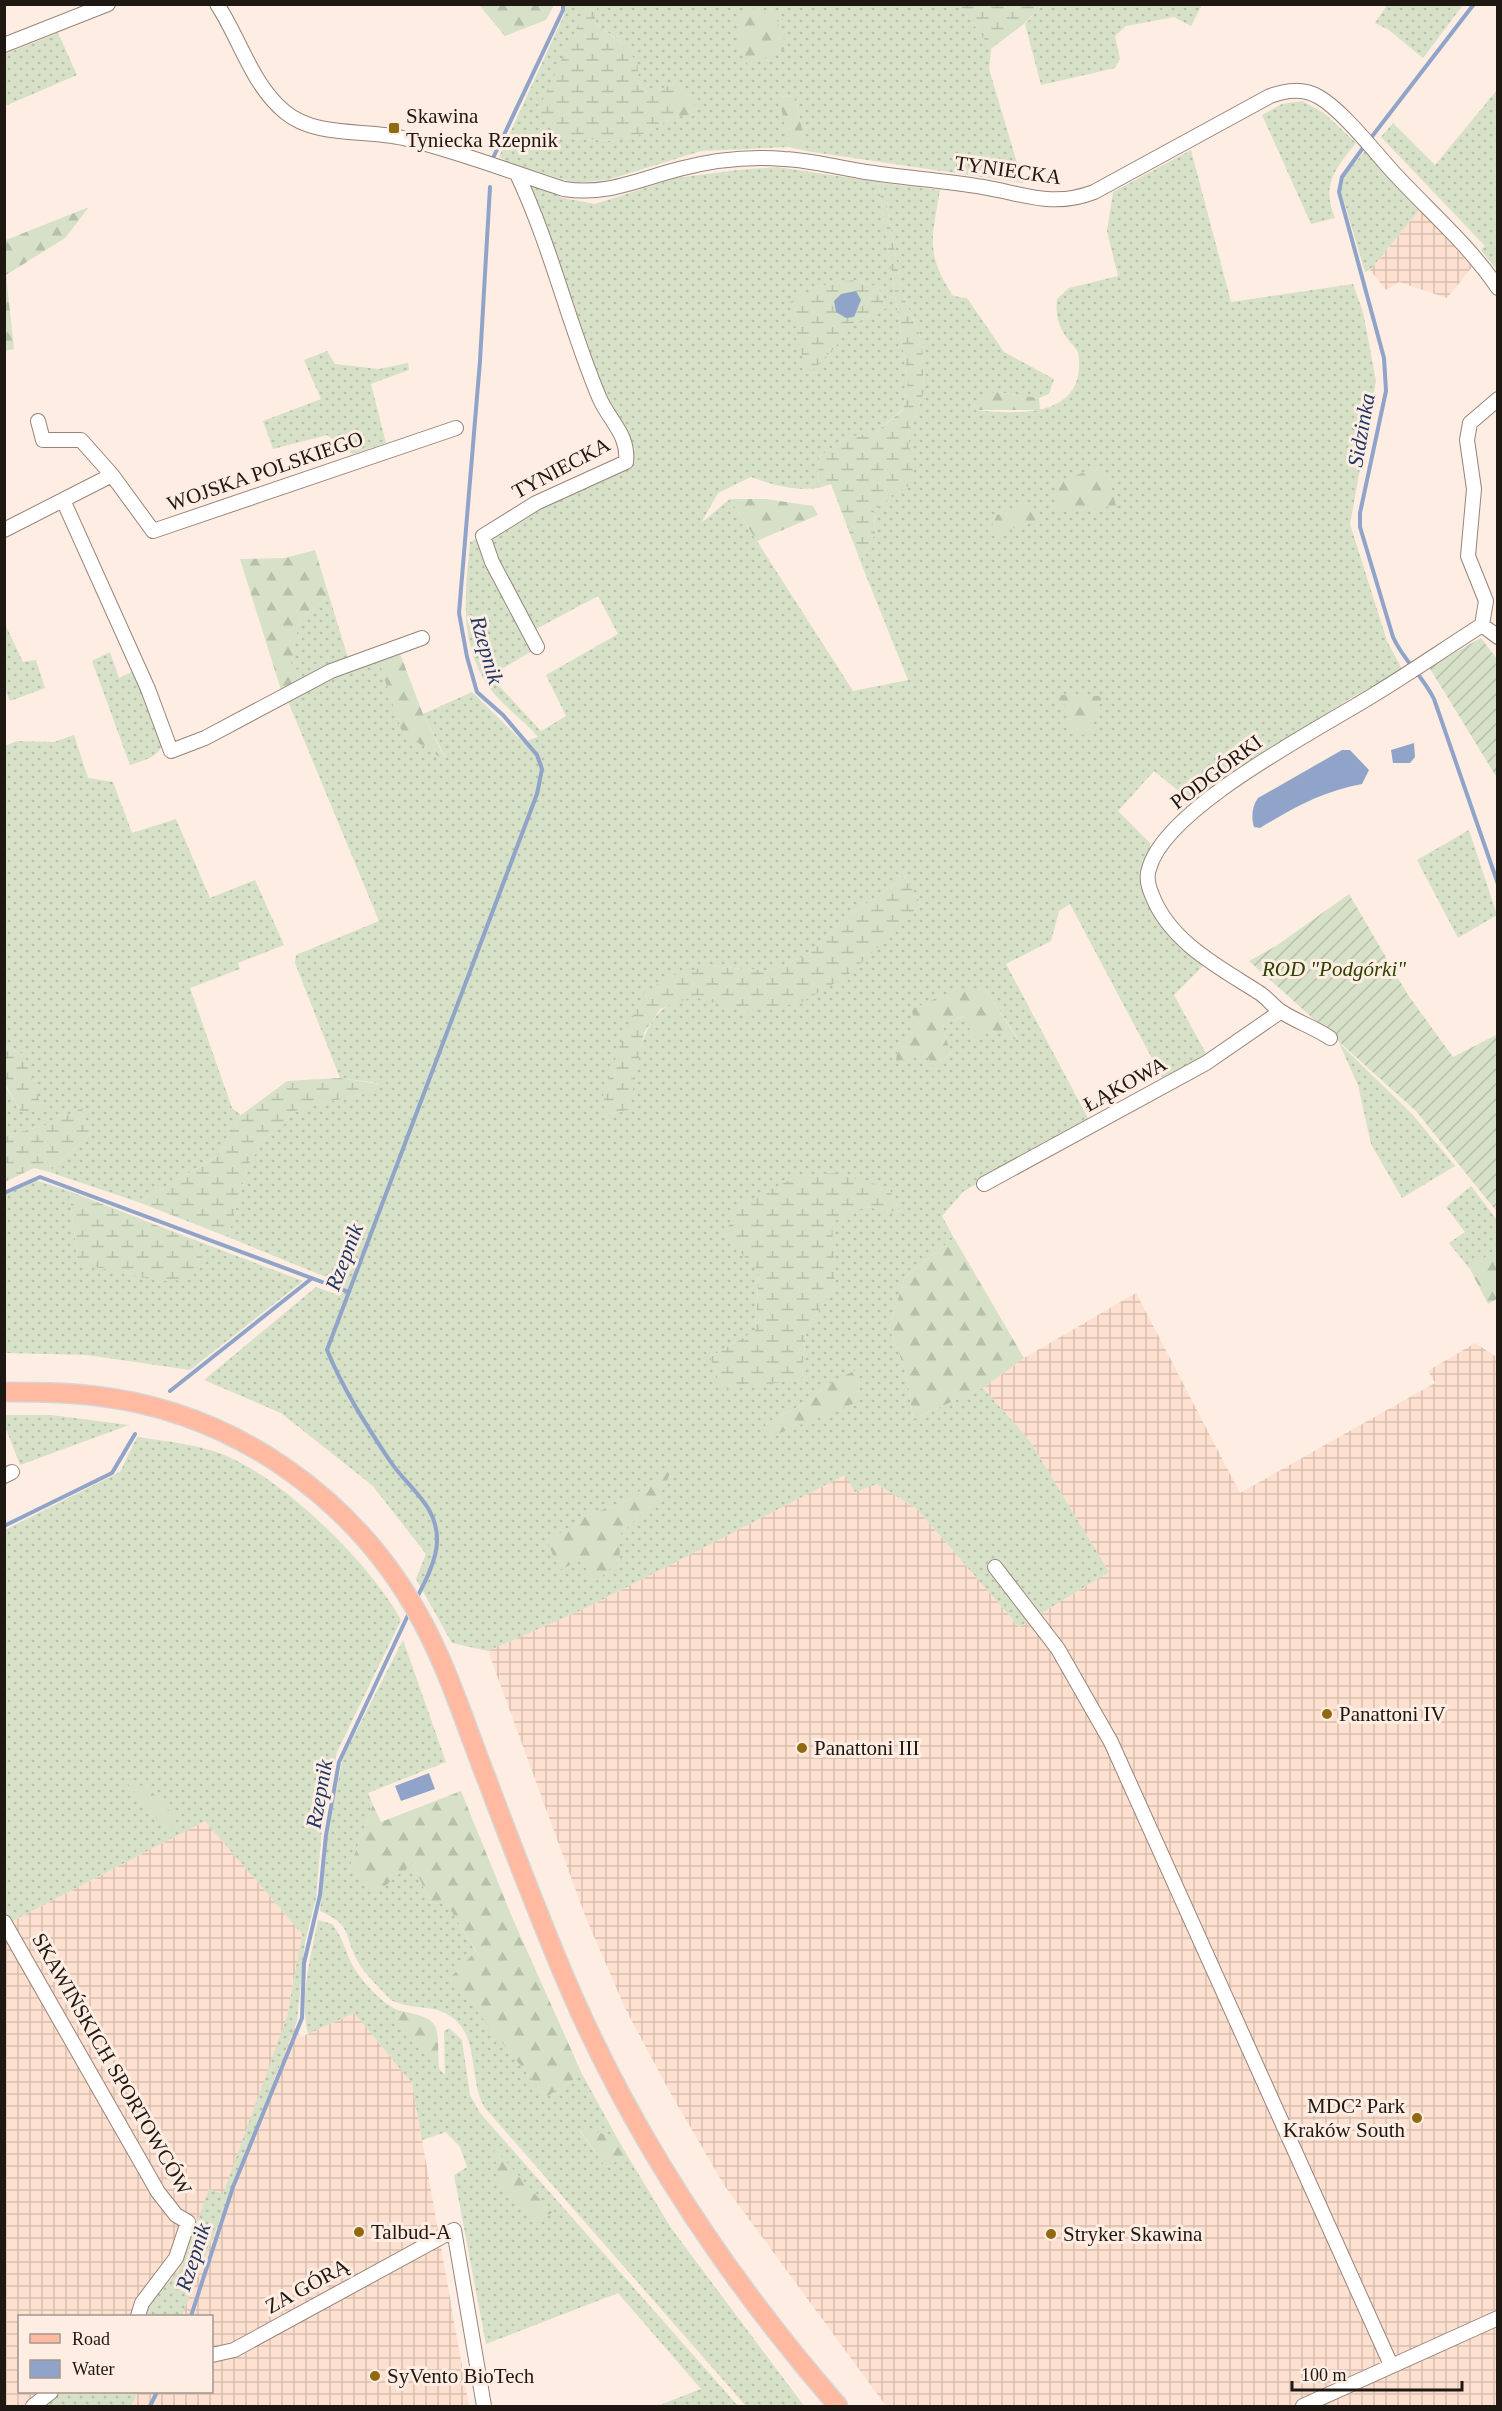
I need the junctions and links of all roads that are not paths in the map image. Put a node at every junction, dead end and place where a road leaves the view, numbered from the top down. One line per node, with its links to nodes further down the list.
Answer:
1 (108, 4): 3 (street)
2 (217, 4): 4 (street, TYNIECKA)
3 (4, 45)
4 (517, 174): 5 (street, TYNIECKA); 15 (street, TYNIECKA)
5 (1497, 288)
6 (1497, 399): 12 (street)
7 (38, 421): 9 (street, WOJSKA POLSKIEGO)
8 (456, 428): 9 (street, WOJSKA POLSKIEGO)
9 (112, 475): 10 (street)
10 (63, 500): 11 (street); 14 (street)
11 (4, 530)
12 (1482, 625): 13 (street); 16 (street, PODGÓRKI)
13 (1497, 637)
14 (422, 638)
15 (537, 647)
16 (1280, 1012): 17 (street, PODGÓRKI); 18 (street, ŁĄKOWA)
17 (1330, 1038)
18 (984, 1184)
19 (4, 1392): 29 (main road)
20 (995, 1567): 25 (street)
21 (4, 1922): 22 (street, SKAWIŃSKICH SPORTOWCÓW)
22 (138, 2315)
23 (1497, 2318): 25 (street)
24 (213, 2355): 28 (street, ZA GÓRĄ)
25 (1391, 2365): 30 (street)
26 (49, 2393): 27 (street)
27 (33, 2406)
28 (484, 2406)
29 (838, 2406)
30 (1302, 2406)

